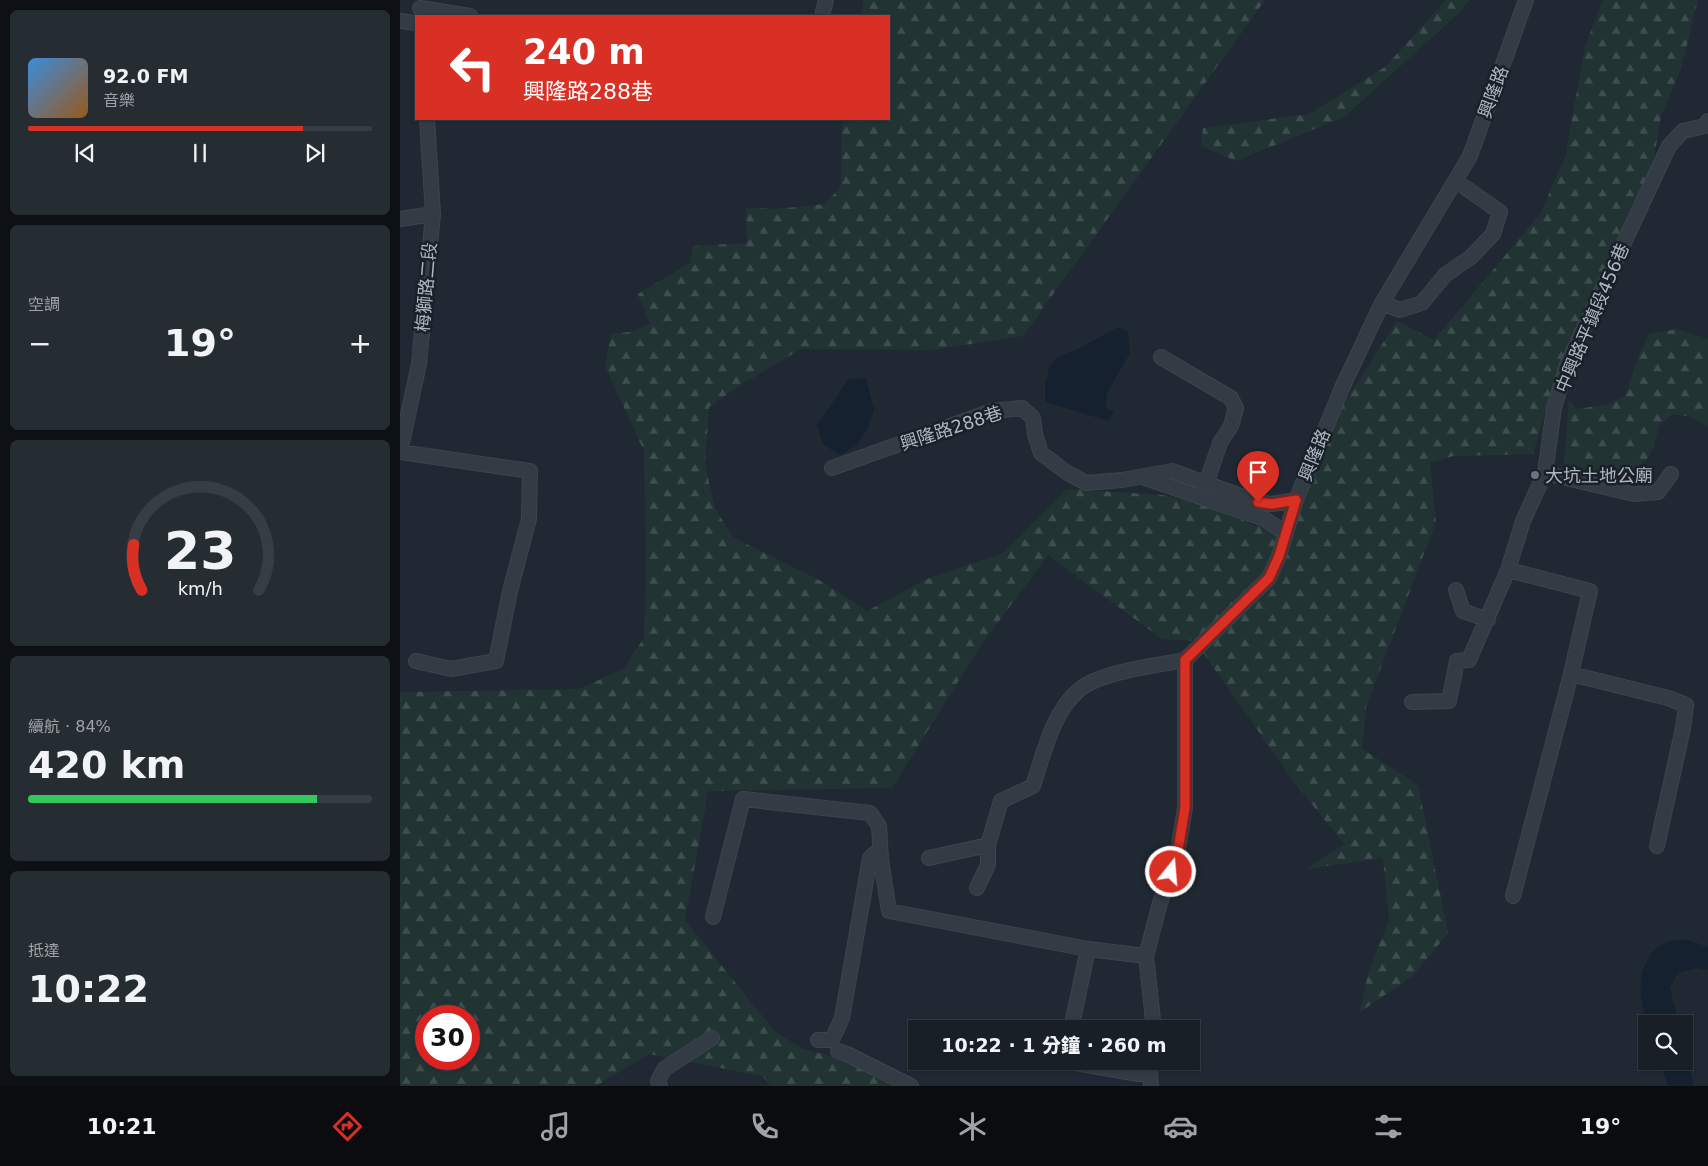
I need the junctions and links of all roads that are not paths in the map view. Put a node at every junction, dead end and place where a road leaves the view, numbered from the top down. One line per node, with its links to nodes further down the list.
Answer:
1 (826, 0): 5 (street)
2 (1526, 0): 10 (street, 興隆路)
3 (420, 8): 4 (street)
4 (464, 15)
5 (822, 15)
6 (400, 21): 7 (street)
7 (415, 23)
8 (427, 120): 11 (street, 梅獅路二段)
9 (1708, 121): 17 (street, 中興路平鎮段456巷)
10 (1456, 181): 13 (street, 興隆路); 13 (street)
11 (433, 214): 12 (street); 15 (street, 梅獅路二段)
12 (400, 219)
13 (1382, 303): 21 (street, 興隆路)
14 (1161, 357): 20 (street)
15 (400, 452): 27 (street)
16 (832, 468): 19 (street, 興隆路288巷)
17 (1545, 473): 18 (street); 23 (street, 中興路平鎮段456巷)
18 (1671, 474)
19 (1140, 476): 20 (street, 興隆路288巷); 22 (street)
20 (1206, 484): 21 (street, 興隆路288巷)
21 (1296, 500): 22 (street, 興隆路)
22 (1285, 534): 26 (street, 興隆路)
23 (1508, 570): 25 (street, 中興路平鎮段456巷); 28 (street)
24 (1456, 590): 25 (street)
25 (1488, 620): 29 (street, 中興路平鎮段456巷)
26 (1185, 660): 30 (street); 38 (street)
27 (416, 661)
28 (1570, 674): 31 (street); 35 (street)
29 (1412, 702)
30 (988, 845): 33 (street); 34 (street)
31 (1657, 846)
32 (880, 850): 36 (street); 37 (street); 42 (street)
33 (929, 858)
34 (977, 888)
35 (1513, 896)
36 (714, 917)
37 (1088, 949): 38 (street); 39 (street)
38 (1146, 956): 40 (street)
39 (1073, 1020)
40 (1153, 1020)
41 (712, 1038): 46 (street)
42 (818, 1040)
43 (838, 1051): 47 (street)
44 (1116, 1070): 45 (street)
45 (1151, 1073)
46 (660, 1086)
47 (912, 1086)

